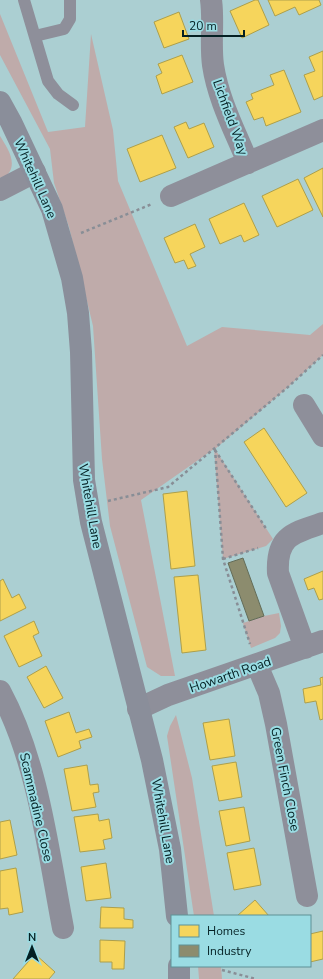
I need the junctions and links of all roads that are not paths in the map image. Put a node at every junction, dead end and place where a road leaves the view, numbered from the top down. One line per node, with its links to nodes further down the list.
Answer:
1 (24, 0): 4 (lane)
2 (70, 0): 4 (lane)
3 (211, 0): 8 (street, Lichfield Way)
4 (35, 36): 6 (lane)
5 (0, 102): 9 (main road, Whitehill Lane)
6 (73, 105)
7 (323, 130): 8 (street)
8 (248, 163): 11 (street)
9 (35, 172): 10 (street); 18 (main road, Whitehill Lane)
10 (0, 190)
11 (171, 196)
12 (304, 405): 13 (street)
13 (323, 436)
14 (323, 523): 15 (street)
15 (314, 644): 16 (street, Howarth Road)
16 (257, 665): 18 (street, Howarth Road); 19 (street, Green Finch Close)
17 (0, 691): 21 (street, Scammadine Close)
18 (138, 709): 20 (main road, Whitehill Lane)
19 (308, 896)
20 (177, 915)
21 (63, 928)
22 (179, 967): 23 (main road)
23 (179, 979)

